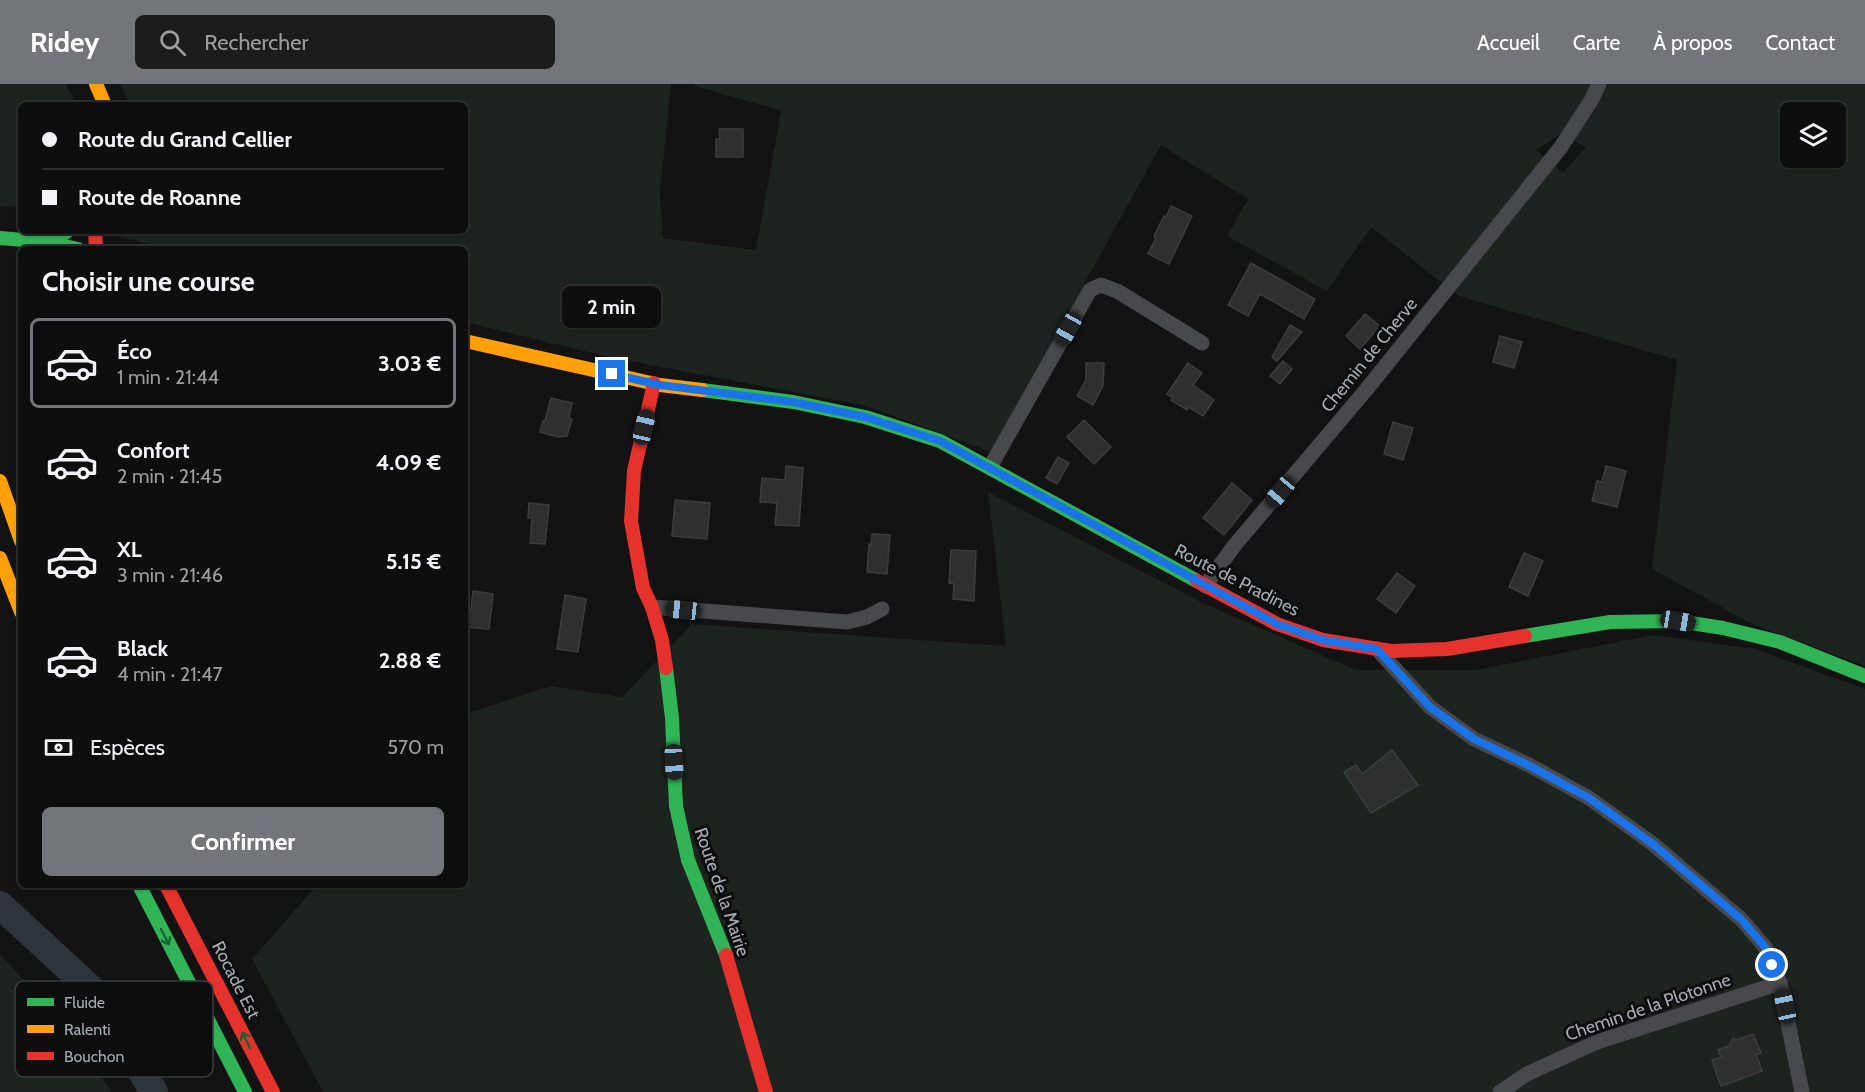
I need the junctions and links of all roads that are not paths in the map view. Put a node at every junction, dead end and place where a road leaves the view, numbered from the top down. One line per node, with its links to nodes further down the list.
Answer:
1 (96, 84): 3 (main road)
2 (1599, 84): 15 (street, Chemin de Cherve)
3 (104, 102)
4 (62, 234): 6 (main road)
5 (0, 238): 6 (main road)
6 (47, 242): 7 (main road)
7 (65, 246)
8 (468, 342): 10 (main road, Route de Pradines)
9 (1202, 343): 11 (street)
10 (654, 383): 11 (main road, Route de Pradines); 17 (main road, Route de la Mairie)
11 (990, 468): 15 (main road, Route de Pradines)
12 (0, 481): 13 (main road)
13 (18, 532)
14 (1, 564): 16 (main road)
15 (1205, 586): 19 (main road, Route de Pradines)
16 (18, 605)
17 (652, 608): 18 (street); 28 (main road, Route de la Mairie)
18 (882, 609)
19 (1377, 649): 20 (main road, Route de Pradines); 24 (street)
20 (1865, 676)
21 (141, 888): 23 (main road, one-way to 23)
22 (168, 888): 27 (main road, Rocade Est, one-way to 22)
23 (188, 981)
24 (1780, 983): 29 (street, Chemin de la Plotonne); 30 (street)
25 (213, 1030): 26 (main road, one-way to 26)
26 (245, 1092)
27 (273, 1092)
28 (766, 1092)
29 (1500, 1092)
30 (1802, 1092)

